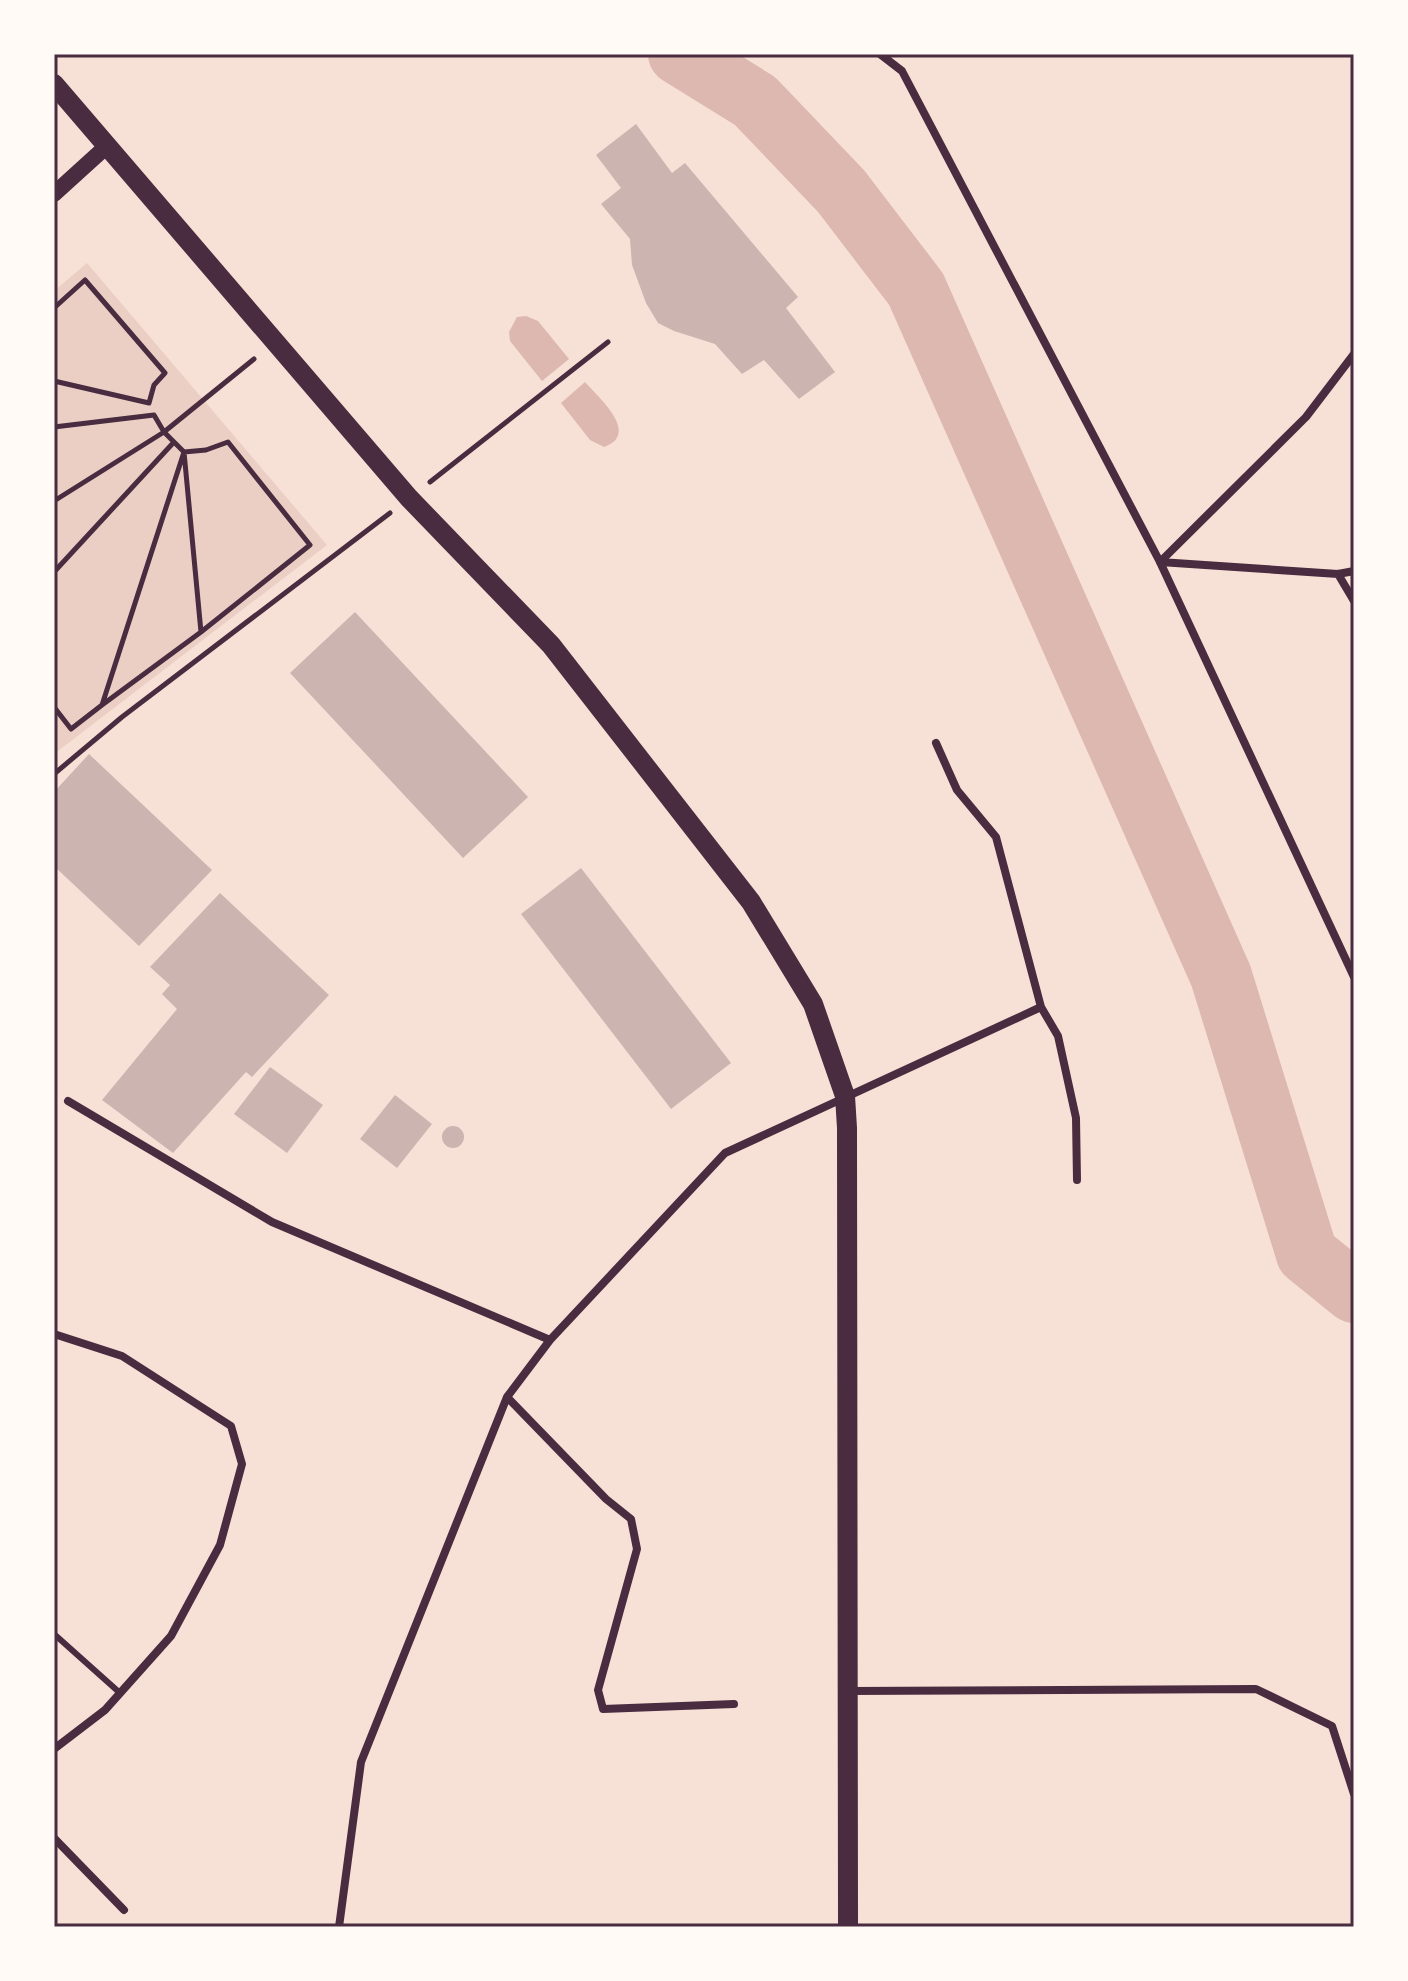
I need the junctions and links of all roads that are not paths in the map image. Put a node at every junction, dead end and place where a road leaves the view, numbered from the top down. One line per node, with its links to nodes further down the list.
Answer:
1 (880, 54): 6 (street)
2 (54, 84): 3 (main road)
3 (108, 145): 4 (main road); 13 (main road)
4 (54, 194)
5 (1354, 354): 6 (street)
6 (1160, 562): 8 (street); 11 (street)
7 (1354, 571): 8 (street)
8 (1338, 574): 9 (street)
9 (1354, 601)
10 (936, 743): 12 (street)
11 (1354, 977)
12 (1041, 1007): 13 (street); 15 (street)
13 (845, 1096): 17 (street); 20 (main road)
14 (68, 1101): 17 (street)
15 (1077, 1180)
16 (54, 1334): 21 (street)
17 (550, 1340): 18 (street)
18 (507, 1397): 22 (street); 27 (street)
19 (54, 1634): 21 (lane)
20 (848, 1691): 24 (street); 28 (main road)
21 (120, 1693): 23 (street)
22 (734, 1704)
23 (54, 1749)
24 (1354, 1794)
25 (54, 1838): 26 (street)
26 (124, 1910)
27 (339, 1927)
28 (848, 1927)

